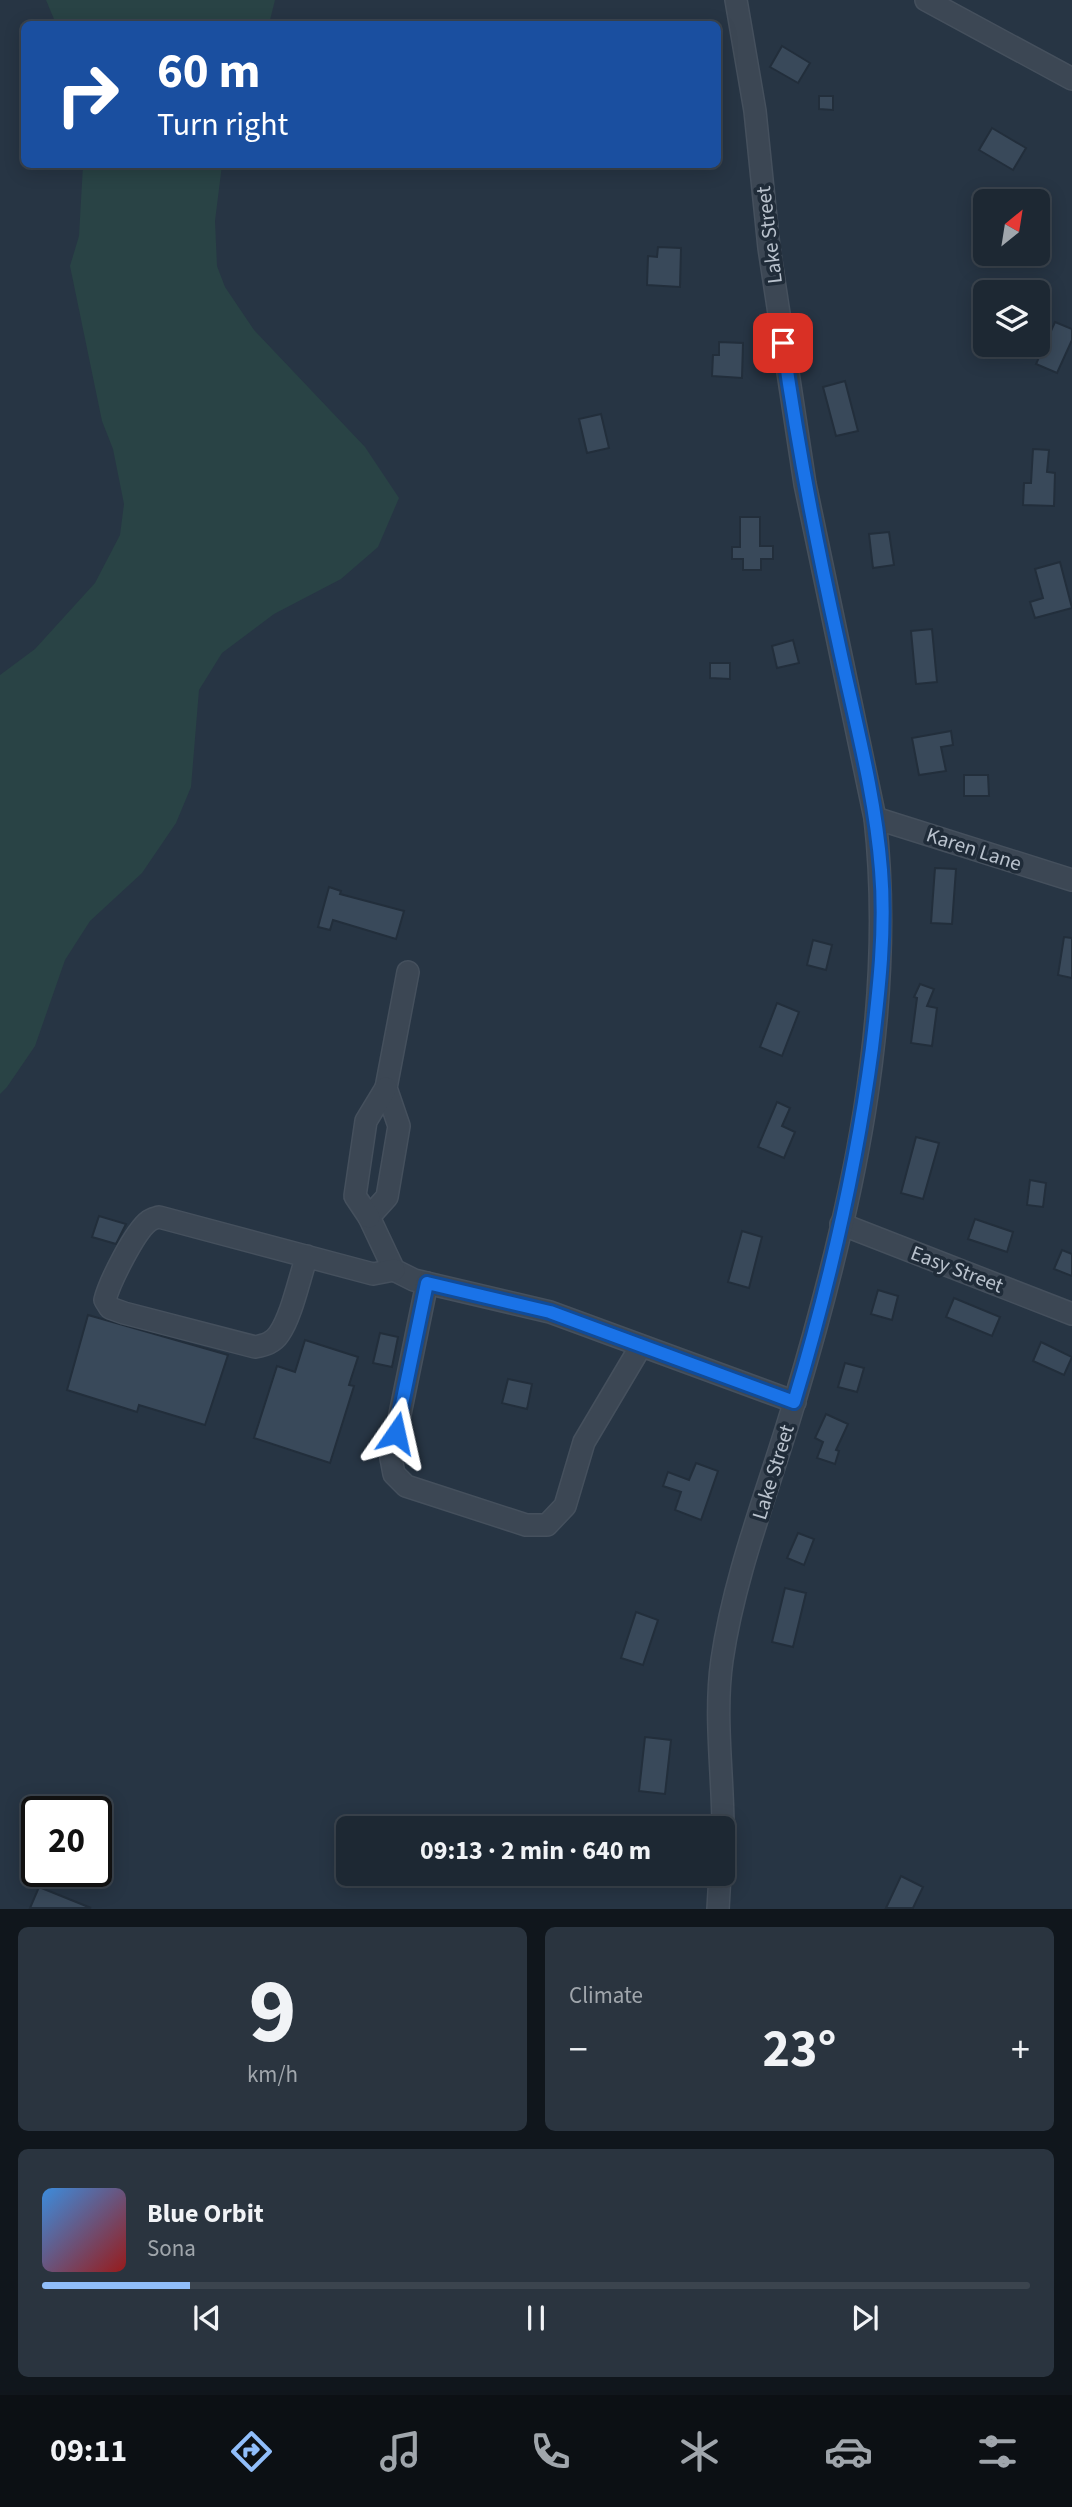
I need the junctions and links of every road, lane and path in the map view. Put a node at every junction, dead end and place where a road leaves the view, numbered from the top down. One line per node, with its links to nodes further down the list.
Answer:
1 (736, 0): 4 (street, Lake Street)
2 (926, 0): 3 (street)
3 (1072, 79)
4 (875, 818): 5 (street, Karen Lane); 9 (street, Lake Street)
5 (1072, 880)
6 (408, 972): 7 (street)
7 (386, 1088): 8 (street); 8 (street)
8 (369, 1217): 11 (street)
9 (841, 1224): 13 (street, Easy Street); 15 (street, Lake Street)
10 (307, 1256): 10 (street); 11 (street)
11 (394, 1270): 12 (street)
12 (427, 1283): 14 (street); 14 (street)
13 (1072, 1314)
14 (641, 1346): 15 (street)
15 (794, 1402): 16 (street, Lake Street)
16 (723, 1816)
17 (719, 1886): 18 (street)
18 (718, 1909)

